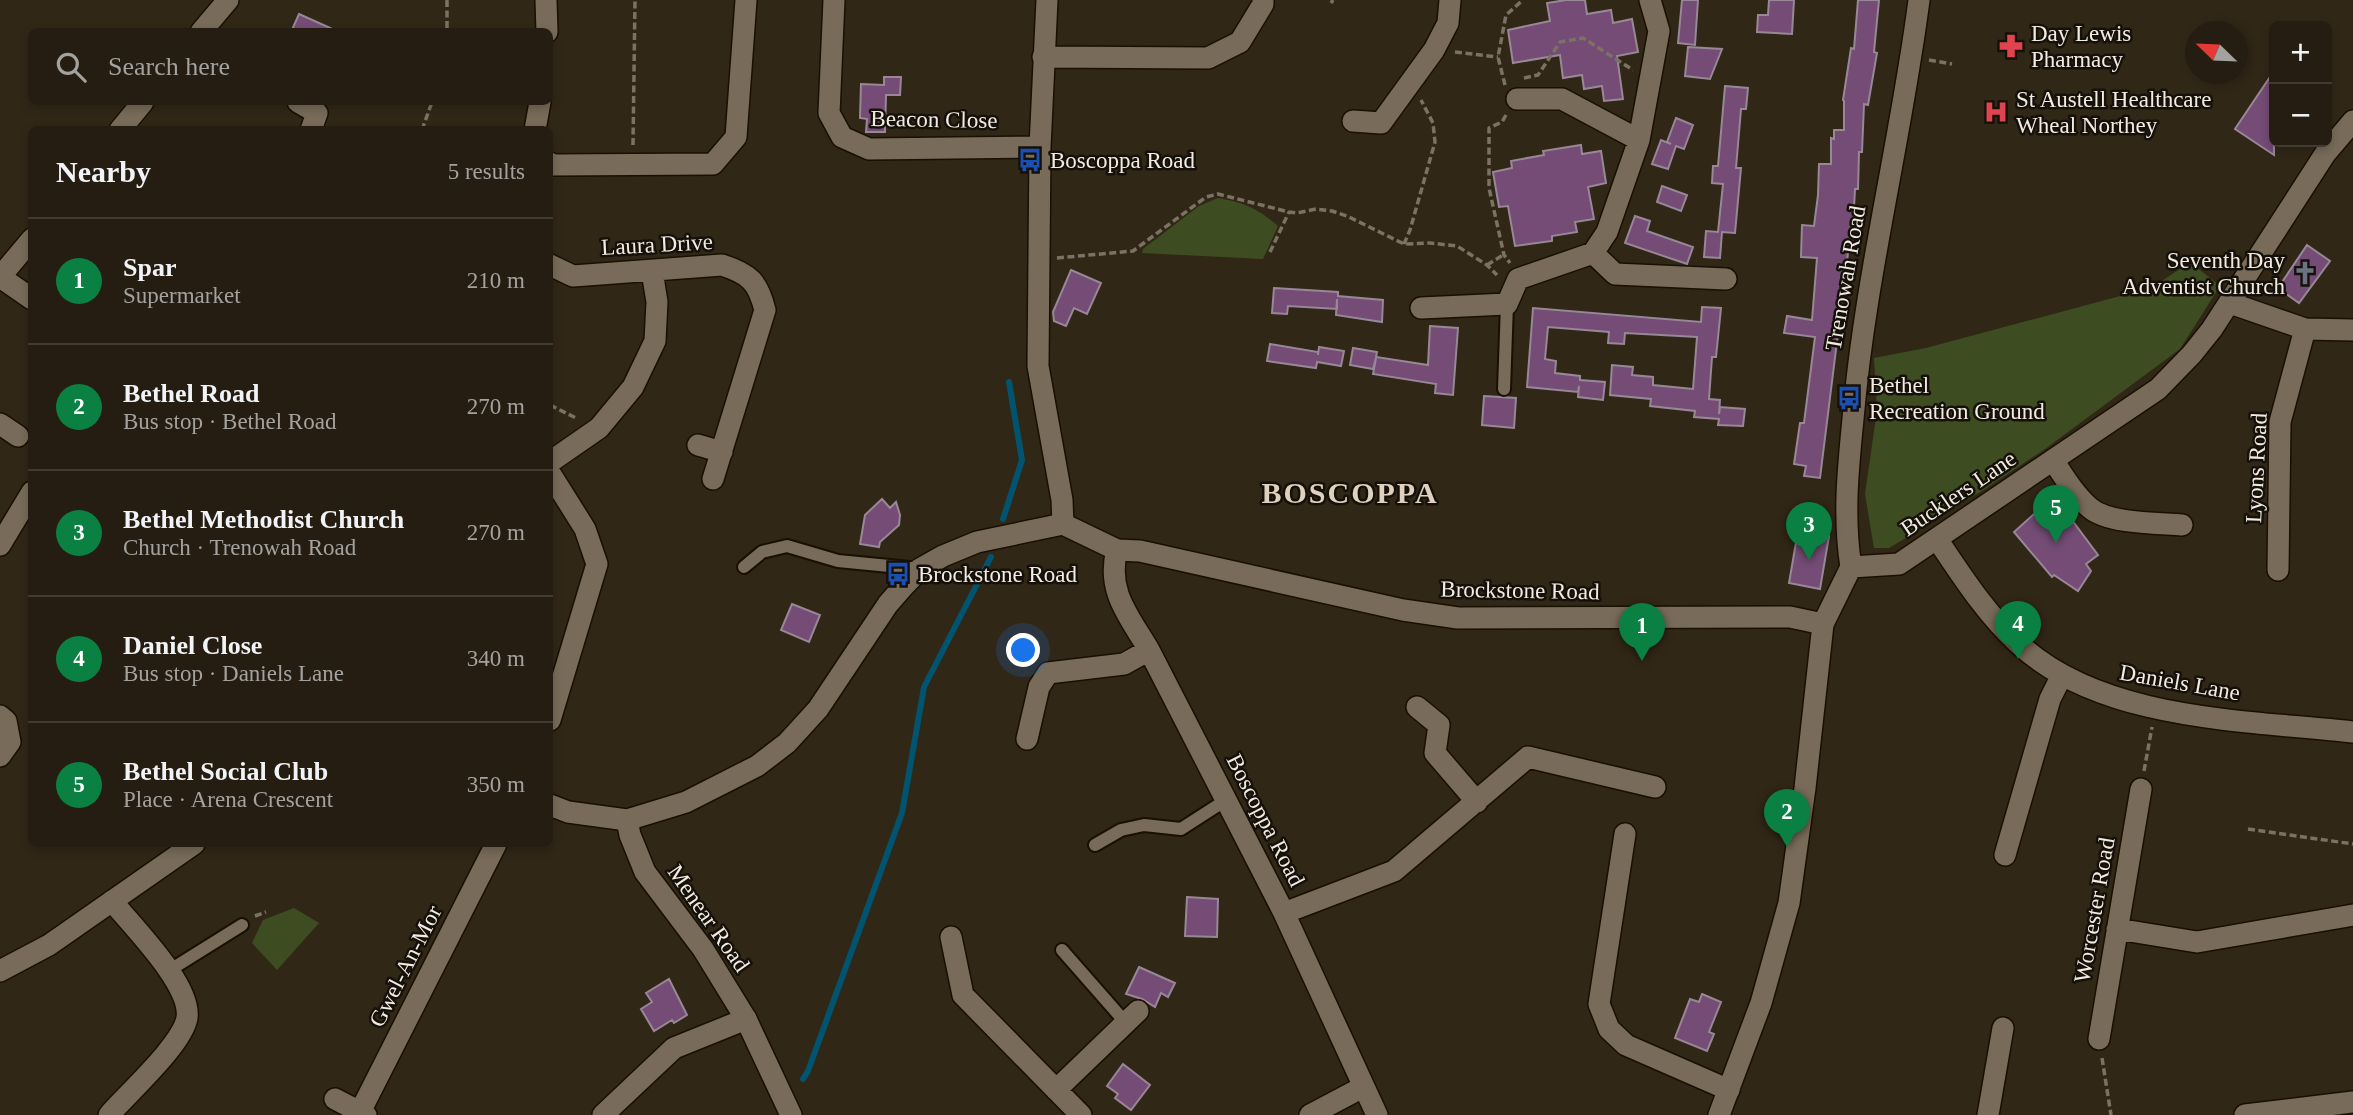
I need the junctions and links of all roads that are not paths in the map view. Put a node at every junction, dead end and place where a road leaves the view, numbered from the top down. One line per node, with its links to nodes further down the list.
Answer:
1 (228, 0): 10 (street)
2 (546, 0): 11 (street)
3 (746, 0): 24 (street)
4 (834, 0): 23 (street, Beacon Close)
5 (1047, 0): 12 (street)
6 (1262, 0): 12 (street)
7 (1450, 0): 17 (street)
8 (1650, 0): 22 (street)
9 (1919, 0): 50 (street, Trenowah Road)
10 (204, 28)
11 (547, 28)
12 (1043, 57): 23 (street)
13 (1510, 94): 22 (street)
14 (141, 105): 19 (street)
15 (303, 105): 20 (street)
16 (539, 105): 21 (street)
17 (1353, 121)
18 (2353, 121): 32 (street, Bucklers Lane)
19 (123, 126)
20 (313, 126)
21 (536, 126)
22 (1639, 140): 26 (street)
23 (1040, 147): 45 (street)
24 (553, 165)
25 (28, 244): 29 (street)
26 (1593, 253): 30 (street); 33 (street)
27 (553, 266): 28 (street, Laura Drive)
28 (652, 271): 39 (street, Laura Drive); 40 (street)
29 (0, 277): 31 (street)
30 (1726, 279)
31 (28, 296)
32 (2230, 303): 35 (street); 41 (street, Bucklers Lane)
33 (1507, 304): 34 (street); 37 (lane)
34 (1421, 308)
35 (2305, 329): 36 (street); 53 (street, Lyons Road)
36 (2353, 330)
37 (1504, 389)
38 (698, 445): 39 (street)
39 (722, 452): 43 (street, Laura Drive)
40 (553, 460)
41 (2053, 460): 46 (street); 47 (street, Bucklers Lane)
42 (553, 478): 58 (street)
43 (713, 479)
44 (24, 524): 48 (street)
45 (1063, 524): 49 (street, Brockstone Road); 52 (street)
46 (2182, 525)
47 (1937, 539): 50 (street, Bucklers Lane); 56 (street, Daniels Lane)
48 (0, 545)
49 (1117, 550): 54 (street, Brockstone Road); 55 (street, Boscoppa Road)
50 (1851, 566): 54 (street)
51 (744, 567): 52 (lane)
52 (920, 569): 68 (street)
53 (2278, 570)
54 (1823, 624): 89 (street)
55 (1149, 650): 61 (street); 65 (street, Boscoppa Road)
56 (2062, 674): 60 (street, Daniels Lane); 73 (street)
57 (1416, 707): 66 (street)
58 (553, 709)
59 (0, 716): 62 (street)
60 (2353, 732)
61 (1027, 738)
62 (0, 756)
63 (1655, 787): 66 (street)
64 (2141, 789): 78 (street, Worcester Road)
65 (1226, 800): 69 (lane); 75 (street, Boscoppa Road)
66 (1477, 802): 75 (street)
67 (553, 806): 68 (street)
68 (627, 820): 84 (street, Menear Road)
69 (1095, 845)
70 (1631, 845): 89 (street)
71 (190, 847): 74 (street)
72 (495, 847): 92 (street, Gwel-An-Mor)
73 (2005, 855)
74 (112, 901): 81 (street); 82 (street)
75 (1284, 913): 87 (street, Boscoppa Road)
76 (2353, 915): 78 (street)
77 (242, 925): 81 (lane)
78 (2117, 929): 86 (street, Worcester Road)
79 (951, 937): 88 (street)
80 (1062, 950): 83 (lane)
81 (170, 970): 93 (street)
82 (0, 971)
83 (1132, 1017): 88 (street)
84 (746, 1019): 94 (street); 95 (street, Menear Road)
85 (2003, 1028): 100 (street)
86 (2099, 1039)
87 (1363, 1087): 97 (street); 98 (street, Boscoppa Road)
88 (1056, 1090): 96 (street)
89 (1729, 1090): 99 (street)
90 (335, 1099): 92 (street, Gwel-An-Mor)
91 (2353, 1102): 101 (street)
92 (363, 1113)
93 (109, 1115)
94 (603, 1115)
95 (791, 1115)
96 (1081, 1115)
97 (1310, 1115)
98 (1377, 1115)
99 (1719, 1115)
100 (1988, 1115)
101 (2245, 1115)

